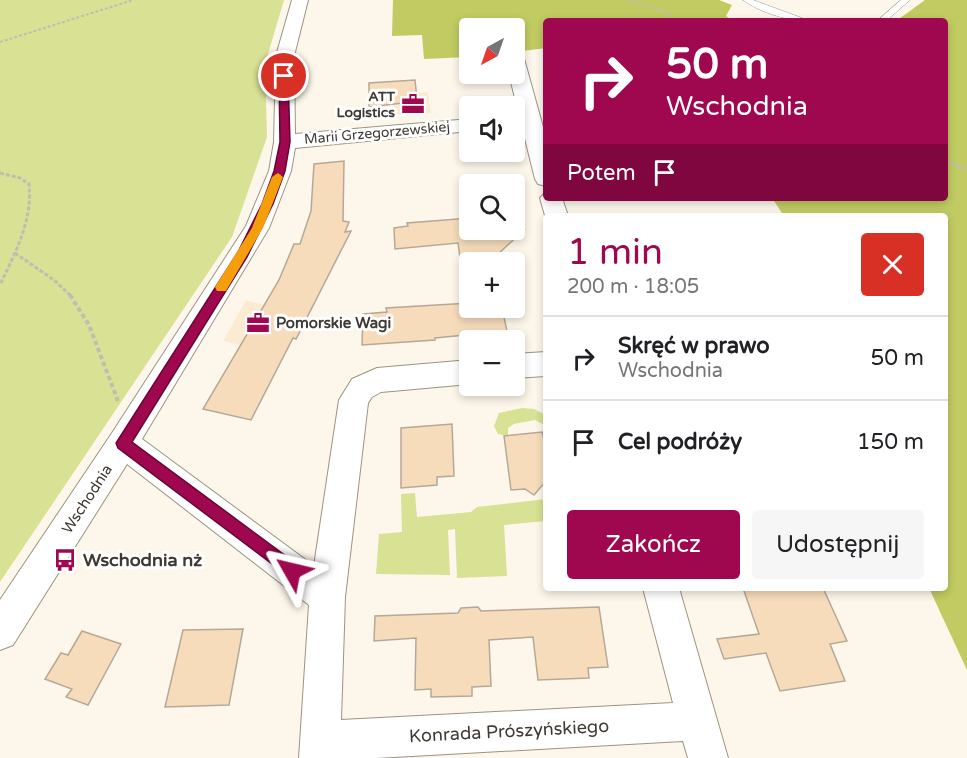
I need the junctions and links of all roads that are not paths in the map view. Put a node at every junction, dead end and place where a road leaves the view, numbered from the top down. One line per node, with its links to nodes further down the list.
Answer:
1 (300, 0): 8 (street, Wschodnia)
2 (747, 0): 4 (lane)
3 (906, 0): 5 (lane)
4 (796, 18)
5 (885, 18)
6 (459, 125): 8 (street, Marii Grzegorzewskiej)
7 (525, 126): 9 (street)
8 (285, 142): 13 (street, Wschodnia)
9 (543, 171)
10 (543, 364): 11 (street)
11 (525, 365)
12 (459, 373): 15 (street, Konrada Prószyńskiego)
13 (123, 443): 15 (street); 16 (street, Wschodnia)
14 (661, 591): 17 (street)
15 (327, 597): 18 (street, Konrada Prószyńskiego)
16 (0, 632)
17 (698, 721): 18 (street, Konrada Prószyńskiego); 19 (street)
18 (320, 750)
19 (708, 758)

